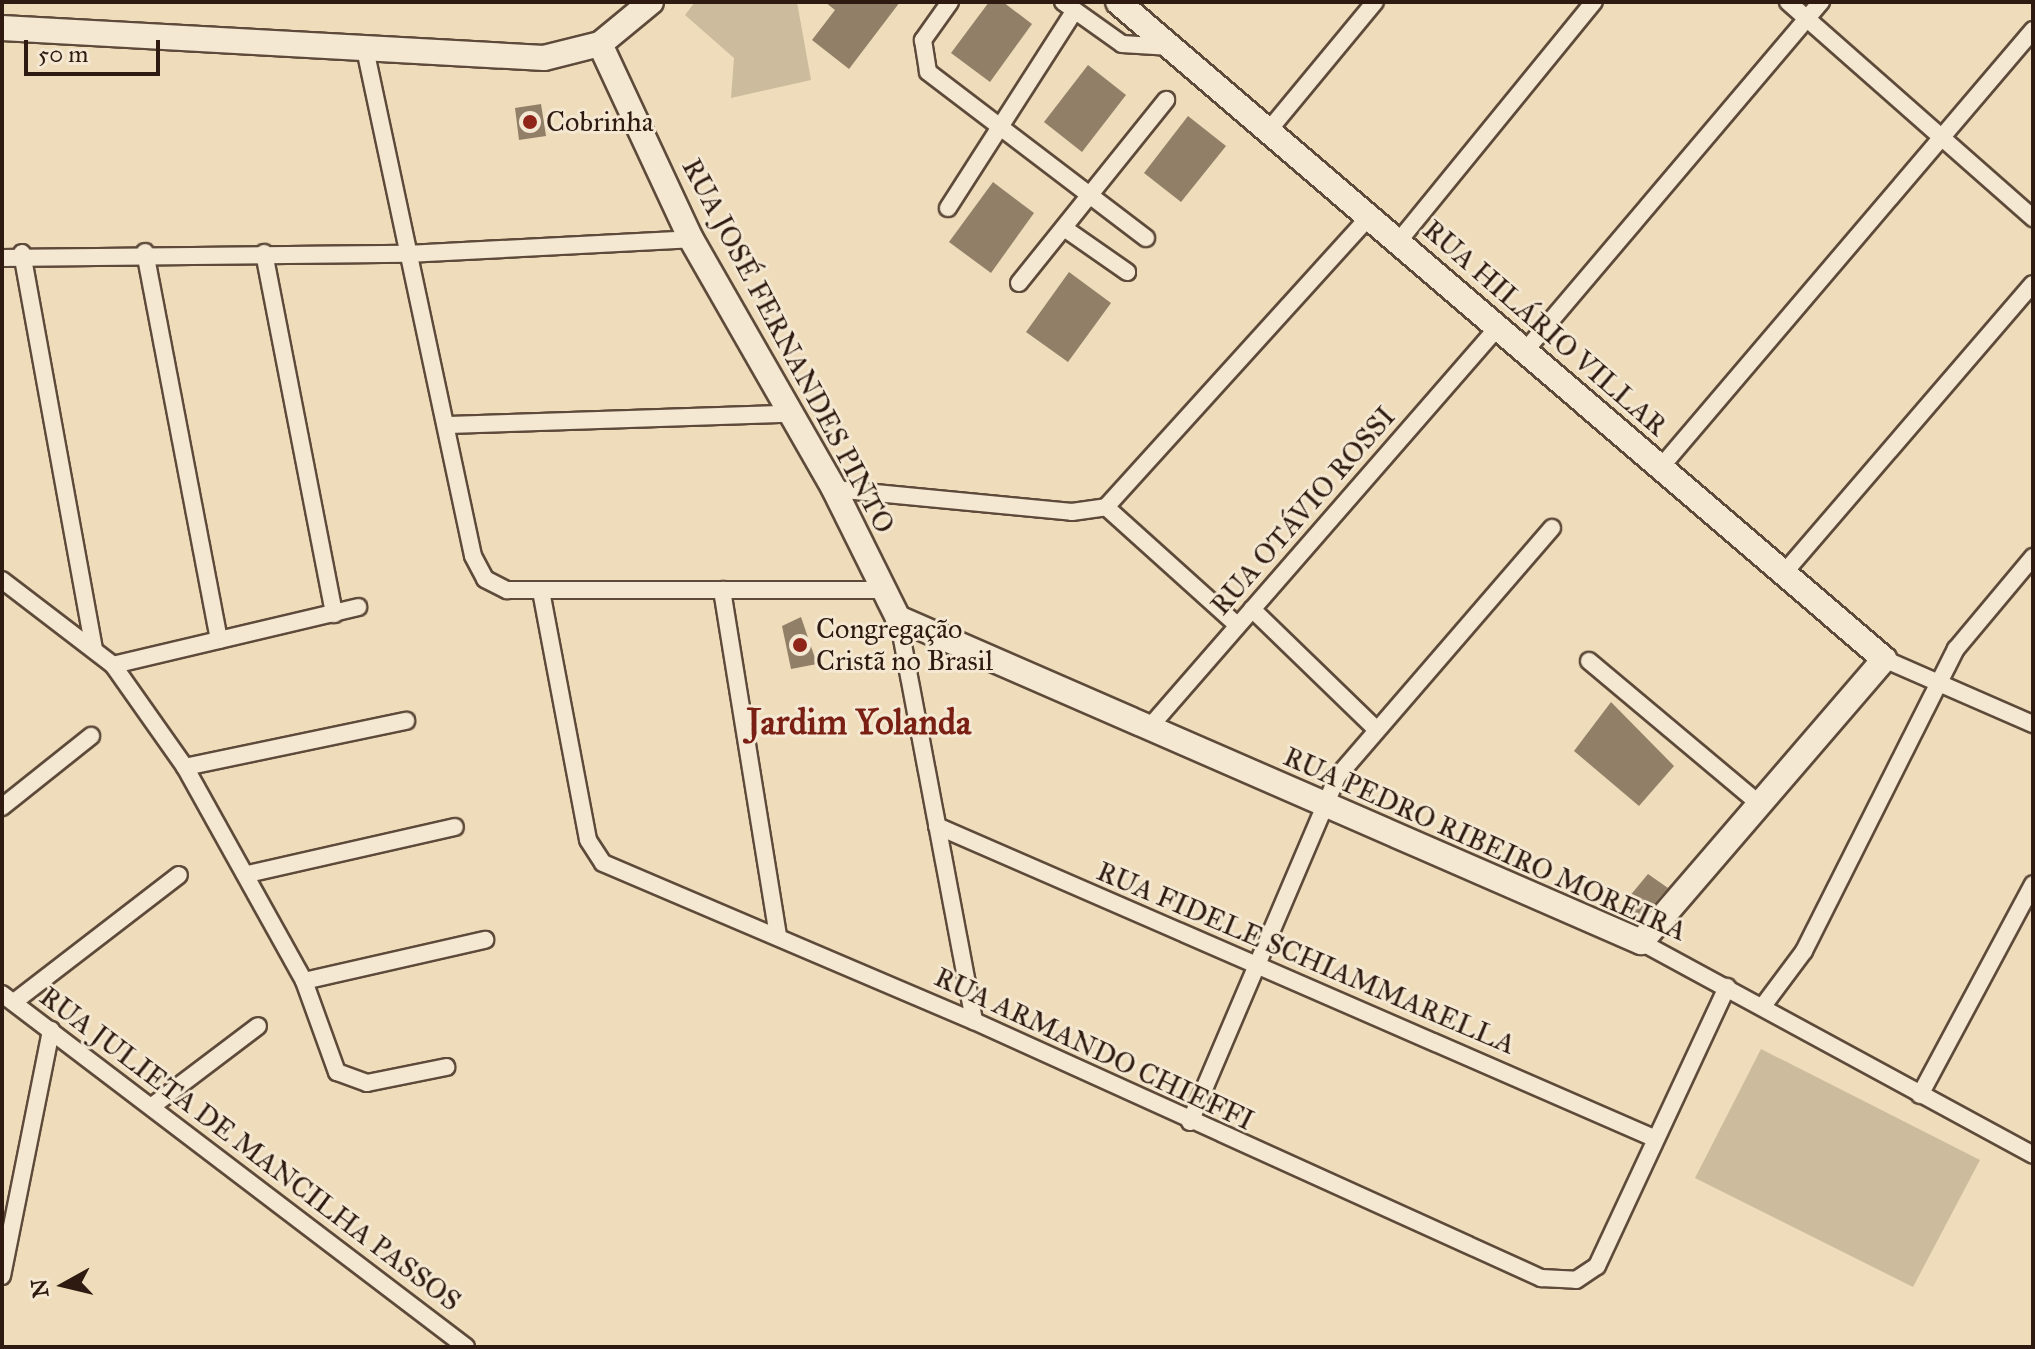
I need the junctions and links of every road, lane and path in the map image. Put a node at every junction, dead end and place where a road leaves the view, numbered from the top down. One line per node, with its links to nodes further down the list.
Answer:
1 (651, 2): 12 (street)
2 (950, 2): 16 (street)
3 (1375, 2): 17 (street)
4 (1594, 2): 26 (street)
5 (1788, 2): 9 (street)
6 (1821, 2): 9 (street)
7 (1132, 6): 13 (street, RUA HILÁRIO VILLAR)
8 (1069, 7): 13 (street); 16 (street)
9 (1807, 18): 18 (street); 36 (street)
10 (2, 28): 14 (street)
11 (2033, 30): 18 (street)
12 (600, 44): 14 (street); 25 (street, RUA JOSÉ FERNANDES PINTO)
13 (1171, 47): 17 (street, RUA HILÁRIO VILLAR)
14 (365, 49): 30 (street)
15 (1166, 100): 19 (street)
16 (1002, 127): 19 (street); 20 (street)
17 (1269, 130): 21 (street, RUA HILÁRIO VILLAR)
18 (1941, 139): 22 (street); 39 (street)
19 (1088, 199): 23 (street); 24 (street)
20 (948, 208)
21 (1370, 216): 26 (street, RUA HILÁRIO VILLAR); 41 (street)
22 (2033, 218)
23 (1064, 228): 32 (street); 33 (street)
24 (1146, 238)
25 (691, 239): 30 (street); 37 (street, RUA JOSÉ FERNANDES PINTO)
26 (1398, 242): 35 (street, RUA HILÁRIO VILLAR)
27 (145, 252): 28 (street); 29 (street); 54 (street)
28 (22, 253): 31 (street); 55 (street)
29 (264, 253): 30 (street); 51 (street)
30 (407, 254): 38 (street)
31 (2, 258)
32 (1127, 272)
33 (1019, 283)
34 (2033, 284): 44 (street)
35 (1498, 327): 36 (street, RUA HILÁRIO VILLAR); 50 (street, RUA OTÁVIO ROSSI)
36 (1525, 351): 39 (street, RUA HILÁRIO VILLAR)
37 (787, 414): 38 (street); 40 (street, RUA JOSÉ FERNANDES PINTO)
38 (449, 425): 48 (street)
39 (1661, 467): 44 (street, RUA HILÁRIO VILLAR)
40 (834, 489): 41 (street); 47 (street, RUA JOSÉ FERNANDES PINTO)
41 (1106, 507): 53 (street)
42 (1552, 528): 62 (street)
43 (2033, 557): 59 (street)
44 (1784, 573): 56 (street, RUA HILÁRIO VILLAR)
45 (2, 580): 55 (street)
46 (722, 590): 47 (street); 48 (street); 74 (street)
47 (884, 590): 52 (street, RUA JOSÉ FERNANDES PINTO)
48 (541, 591): 74 (street, RUA ARMANDO CHIEFFI)
49 (358, 607): 51 (street)
50 (1252, 609): 53 (street, RUA OTÁVIO ROSSI); 62 (street)
51 (334, 614): 54 (street)
52 (898, 618): 63 (street, RUA PEDRO RIBEIRO MOREIRA); 69 (street)
53 (1237, 625): 63 (street, RUA OTÁVIO ROSSI)
54 (219, 640): 58 (street)
55 (94, 648): 58 (street)
56 (1884, 659): 59 (street, RUA HILÁRIO VILLAR); 66 (street)
57 (1589, 661): 66 (street)
58 (113, 665): 65 (street)
59 (1944, 681): 61 (street, RUA HILÁRIO VILLAR); 81 (street)
60 (406, 721): 65 (street)
61 (2033, 724)
62 (1375, 728): 68 (street)
63 (1148, 729): 68 (street, RUA PEDRO RIBEIRO MOREIRA)
64 (91, 736): 67 (street)
65 (185, 767): 71 (street)
66 (1758, 803): 76 (street)
67 (2, 807)
68 (1329, 808): 76 (street, RUA PEDRO RIBEIRO MOREIRA); 77 (street)
69 (937, 826): 77 (street, RUA FIDELE SCHIAMMARELLA); 82 (street)
70 (455, 827): 71 (street)
71 (248, 874): 78 (street)
72 (179, 875): 80 (street)
73 (2033, 884): 86 (street)
74 (778, 935): 82 (street, RUA ARMANDO CHIEFFI)
75 (485, 940): 78 (street)
76 (1641, 942): 79 (street, RUA PEDRO RIBEIRO MOREIRA)
77 (1260, 967): 88 (street); 89 (street, RUA FIDELE SCHIAMMARELLA)
78 (304, 981): 85 (street)
79 (1727, 987): 81 (street, RUA PEDRO RIBEIRO MOREIRA); 89 (street)
80 (8, 998): 84 (street, RUA JULIETA DE MANCILHA PASSOS)
81 (1763, 1006): 86 (street, RUA PEDRO RIBEIRO MOREIRA)
82 (974, 1021): 88 (street, RUA ARMANDO CHIEFFI)
83 (258, 1026): 87 (street)
84 (51, 1030): 87 (street, RUA JULIETA DE MANCILHA PASSOS); 91 (street)
85 (446, 1067)
86 (1920, 1095): 90 (street, RUA PEDRO RIBEIRO MOREIRA)
87 (155, 1104): 92 (street, RUA JULIETA DE MANCILHA PASSOS)
88 (1190, 1122): 89 (street, RUA ARMANDO CHIEFFI)
89 (1654, 1138)
90 (2032, 1155)
91 (2, 1276)
92 (466, 1347)

